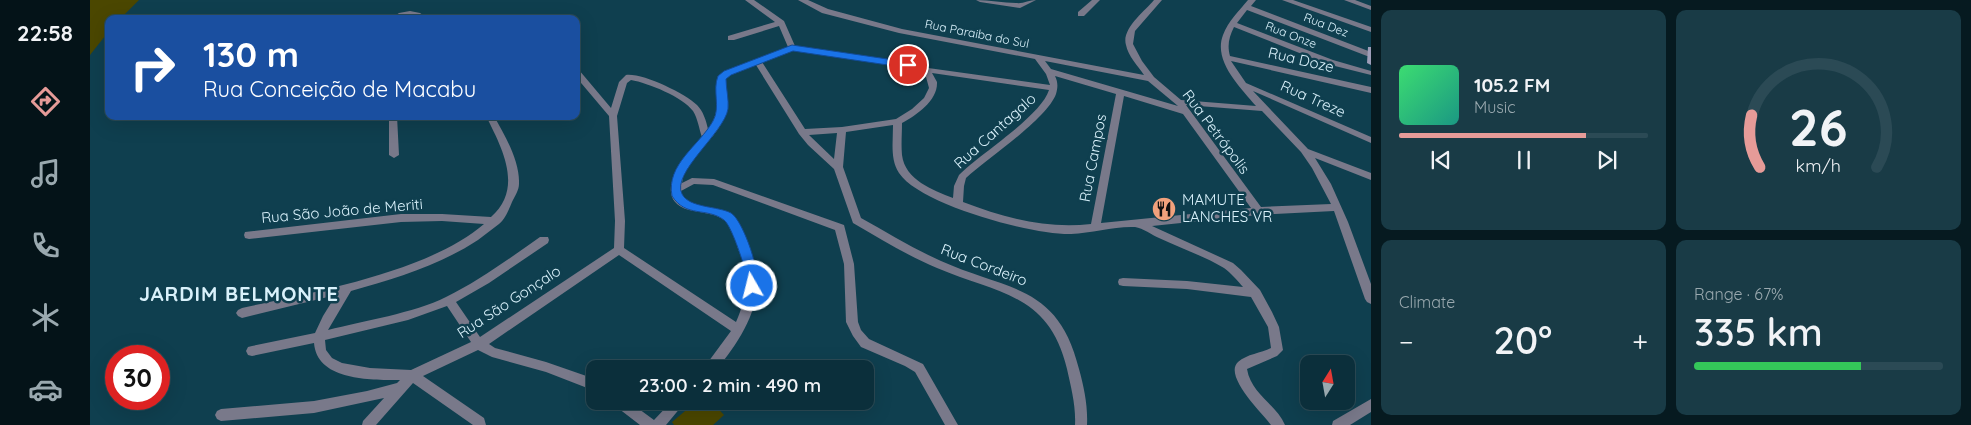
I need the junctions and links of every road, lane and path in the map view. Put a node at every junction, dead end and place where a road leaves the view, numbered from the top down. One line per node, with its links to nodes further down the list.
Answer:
1 (749, 0): 14 (street)
2 (802, 0): 20 (street, Rua Paraiba do Sul)
3 (986, 0): 4 (street)
4 (1032, 0)
5 (1096, 0): 11 (street)
6 (1158, 0): 28 (street, Rua Petrópolis)
7 (1286, 0): 16 (street)
8 (1348, 0): 10 (street)
9 (1249, 4): 15 (street); 19 (street, Rua Dez)
10 (1371, 8)
11 (1082, 14)
12 (400, 15): 13 (street)
13 (417, 15)
14 (781, 23): 17 (street); 18 (street)
15 (1232, 24): 21 (street); 26 (street, Rua Onze)
16 (1371, 30)
17 (731, 38)
18 (792, 48): 22 (street); 24 (street)
19 (1370, 51): 23 (main road)
20 (1037, 56): 25 (street, Rua Cantagalo); 28 (street, Rua Paraiba do Sul)
21 (1225, 57): 29 (street); 31 (street, Rua Doze)
22 (758, 62): 41 (street); 42 (street)
23 (1371, 64)
24 (921, 69): 30 (street); 39 (street)
25 (1048, 71): 30 (street, Rua Cantagalo); 32 (street)
26 (1371, 74)
27 (580, 77): 36 (street)
28 (1151, 79): 33 (street, Rua Petrópolis)
29 (1243, 84): 34 (street); 43 (street, Rua Treze)
30 (1054, 88): 49 (street, Rua Cantagalo)
31 (1371, 90)
32 (1120, 93): 35 (street); 56 (street, Rua Campos)
33 (1179, 102): 34 (street); 35 (street, Rua Petrópolis)
34 (1266, 110): 44 (street)
35 (1187, 112): 51 (street, Rua Petrópolis)
36 (613, 116): 42 (street); 59 (street)
37 (393, 120): 45 (street)
38 (492, 120): 53 (street)
39 (898, 122): 40 (street); 49 (street)
40 (842, 130): 41 (street); 46 (street)
41 (802, 132): 46 (street)
42 (706, 136): 48 (street)
43 (1371, 140)
44 (1304, 150): 47 (street); 50 (street)
45 (394, 155)
46 (838, 167): 52 (street)
47 (1371, 177)
48 (676, 190): 55 (street); 66 (street)
49 (958, 203): 56 (street)
50 (1337, 206): 51 (street); 63 (street)
51 (1258, 211): 54 (street)
52 (857, 220): 55 (street); 83 (street, Rua Cordeiro)
53 (496, 221): 57 (street, Rua São João de Meriti); 61 (street)
54 (1139, 224): 56 (street); 62 (street)
55 (840, 228): 82 (street)
56 (1095, 228)
57 (249, 235)
58 (544, 240): 64 (street)
59 (619, 250): 66 (street); 68 (street, Rua São Gonçalo)
60 (1123, 282): 62 (street)
61 (347, 288): 65 (street); 67 (street)
62 (1256, 292): 84 (street)
63 (1371, 299)
64 (449, 301): 67 (street); 68 (street)
65 (242, 313)
66 (739, 330): 70 (street)
67 (319, 337): 69 (street); 71 (street)
68 (478, 344): 71 (street, Rua São Gonçalo); 72 (street)
69 (252, 351)
70 (717, 360)
71 (412, 375): 73 (street); 79 (street)
72 (586, 382)
73 (402, 387): 77 (street); 78 (street)
74 (1371, 405): 85 (street)
75 (630, 410): 80 (street)
76 (672, 410): 81 (street)
77 (221, 415)
78 (368, 425)
79 (480, 425)
80 (650, 425)
81 (658, 425)
82 (952, 425)
83 (1081, 425)
84 (1278, 425)
85 (1338, 425)

